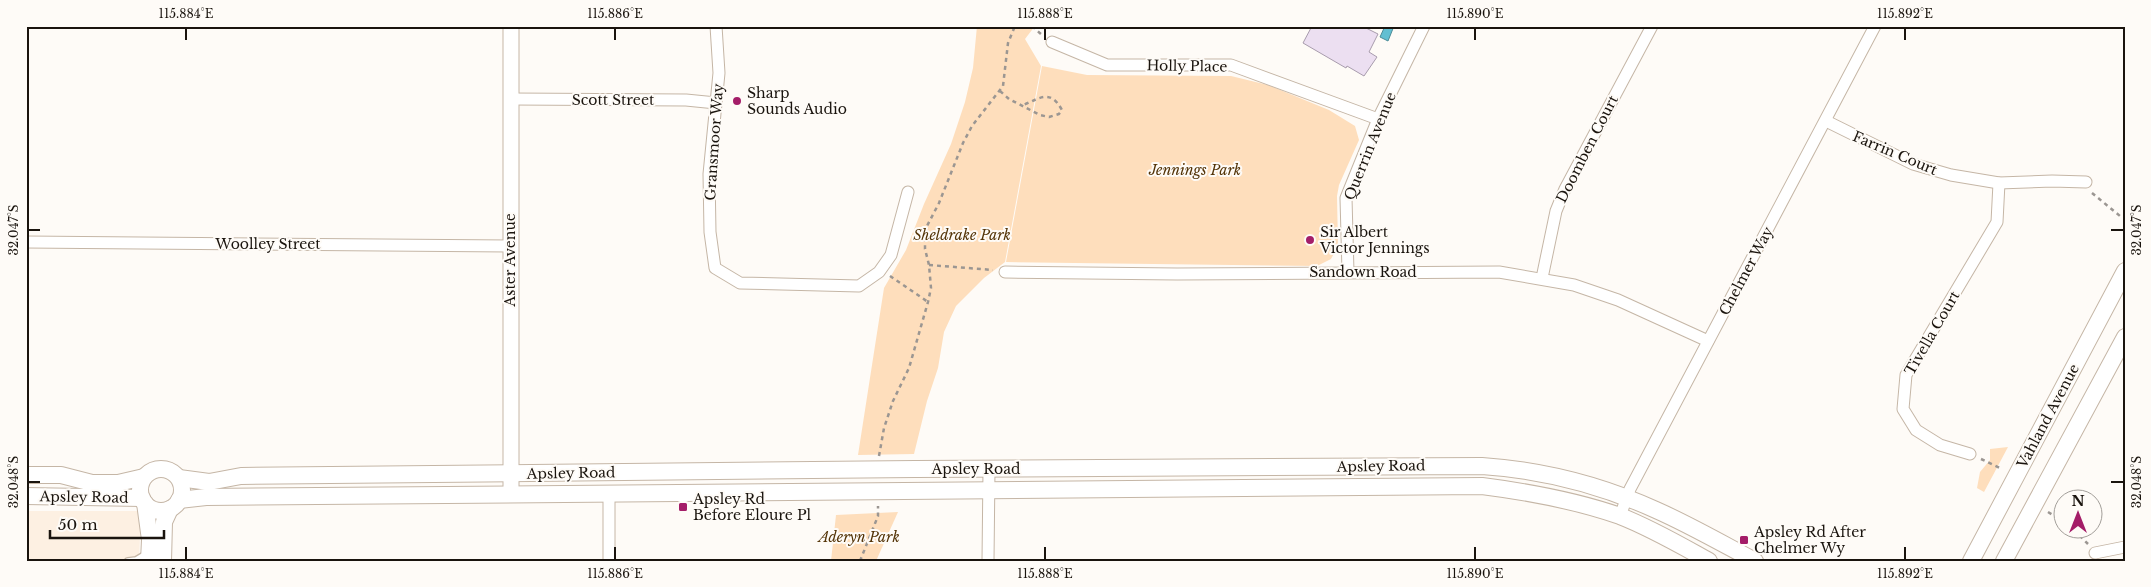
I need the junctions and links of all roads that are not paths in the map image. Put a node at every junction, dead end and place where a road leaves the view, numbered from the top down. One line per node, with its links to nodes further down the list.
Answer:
1 (511, 26): 7 (street, Aster Avenue)
2 (716, 26): 8 (street, Gransmoor Way)
3 (1424, 26): 9 (street, Querrin Avenue)
4 (1652, 26): 19 (street, Doomben Court)
5 (1875, 26): 10 (street, Chelmer Way)
6 (1052, 42): 9 (street, Holly Place)
7 (511, 99): 8 (street, Scott Street); 15 (street, Aster Avenue)
8 (716, 103): 13 (street, Gransmoor Way)
9 (1378, 119): 18 (street, Querrin Avenue)
10 (1826, 121): 12 (street, Farrin Court); 21 (street, Chelmer Way)
11 (2086, 182): 12 (street, Farrin Court)
12 (1999, 184): 22 (street, Tivella Court)
13 (908, 192)
14 (26, 242): 15 (street, Woolley Street)
15 (510, 246): 24 (street, Aster Avenue)
16 (2125, 270): 45 (main road, Vahland Avenue)
17 (1005, 272): 18 (street, Sandown Road)
18 (1348, 272): 19 (street, Sandown Road)
19 (1542, 278): 21 (street, Sandown Road)
20 (2125, 337): 46 (main road)
21 (1708, 341): 32 (street, Chelmer Way)
22 (1970, 454)
23 (990, 470): 24 (main road, Apsley Road); 28 (street); 32 (main road, Apsley Road)
24 (510, 473): 27 (main road, Apsley Road); 29 (street, Aster Avenue)
25 (26, 475): 26 (main road, Apsley Road)
26 (144, 477): 27 (main road, Apsley Road); 33 (main road, Apsley Road)
27 (179, 478): 34 (main road)
28 (989, 490): 30 (main road, Apsley Road); 35 (main road, Apsley Road); 42 (street)
29 (511, 494): 30 (main road, Apsley Road); 34 (main road, Apsley Road)
30 (609, 494): 41 (street)
31 (26, 496): 33 (main road, Apsley Road)
32 (1627, 498): 35 (street, Chelmer Way); 44 (main road, Apsley Road)
33 (143, 501): 34 (main road, Apsley Road); 38 (main road)
34 (174, 504): 40 (main road)
35 (1620, 516): 43 (main road, Apsley Road)
36 (2125, 547): 37 (street)
37 (2095, 552)
38 (149, 553): 39 (lane)
39 (128, 561)
40 (163, 561)
41 (609, 561)
42 (988, 561)
43 (1709, 561)
44 (1755, 561)
45 (1971, 561)
46 (2004, 561)

